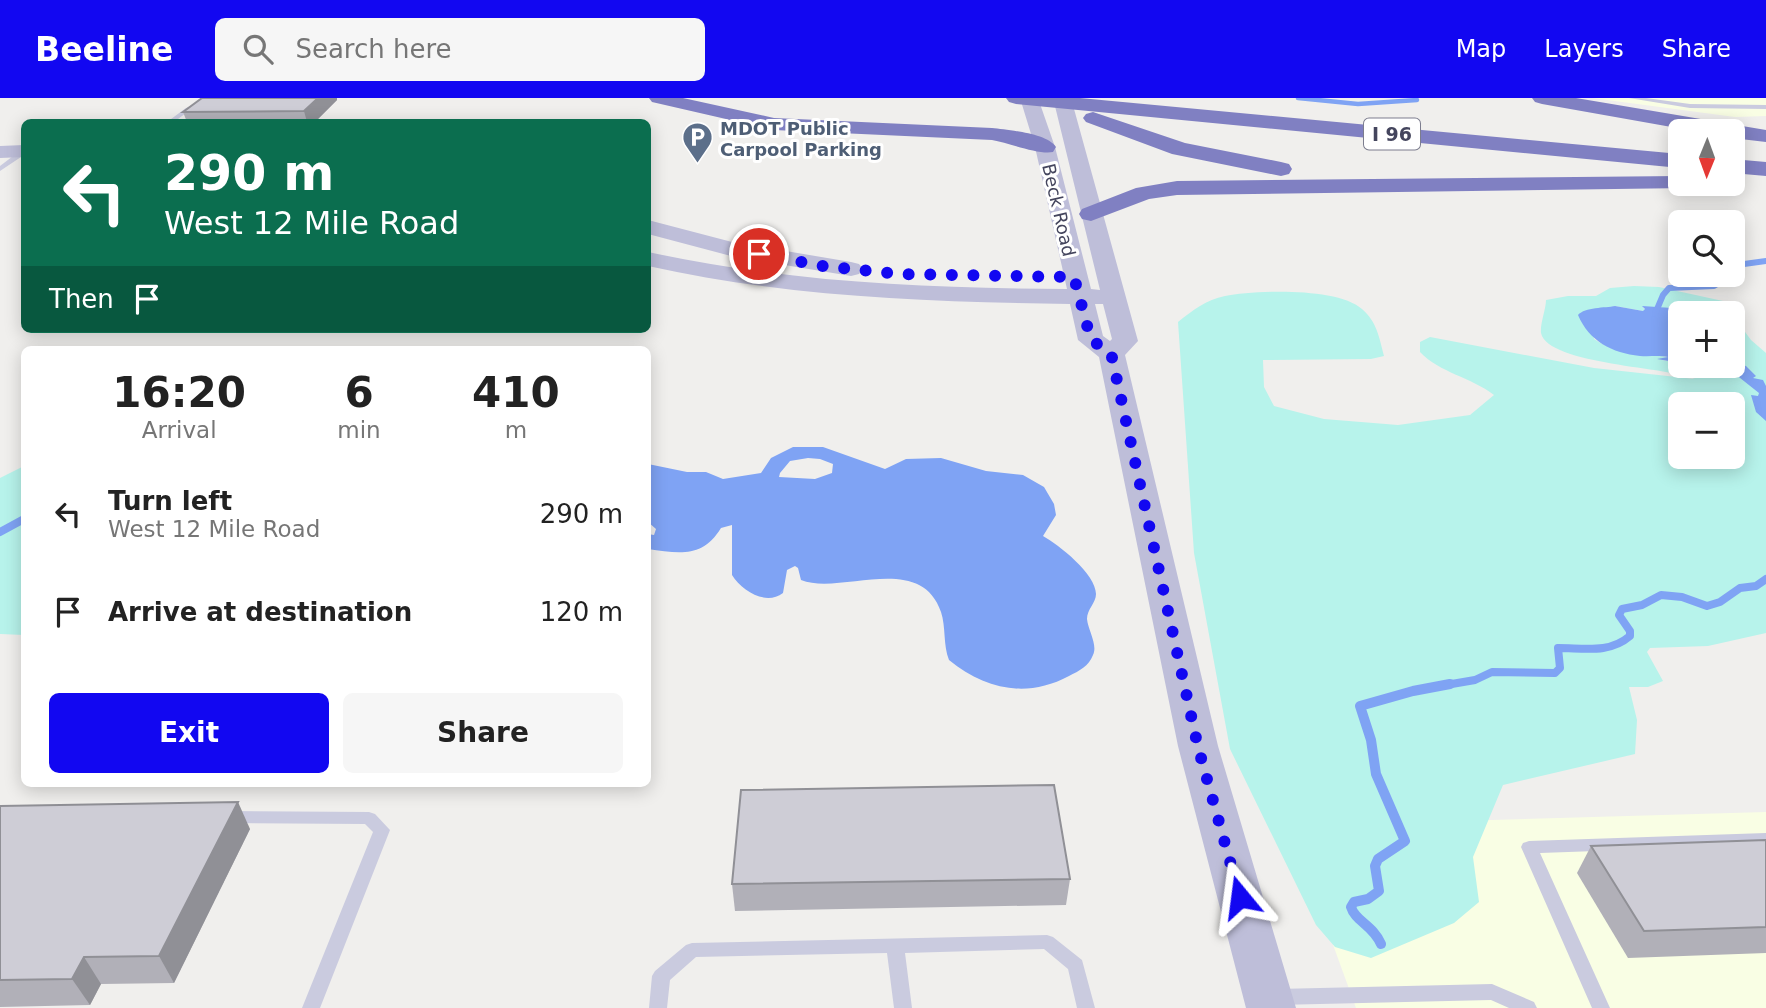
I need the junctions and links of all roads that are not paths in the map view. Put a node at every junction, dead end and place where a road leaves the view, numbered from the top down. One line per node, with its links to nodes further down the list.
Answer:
1 (214, 98): 9 (lane)
2 (659, 98): 11 (highway)
3 (1016, 98): 21 (highway, I 96)
4 (1160, 98): 14 (highway, I 96)
5 (1542, 98): 10 (highway)
6 (1632, 98): 8 (lane)
7 (1047, 102): 11 (highway); 15 (main road, Beck Road); 28 (highway); 29 (main road, Beck Road)
8 (1766, 107)
9 (174, 119)
10 (1668, 120)
11 (825, 128): 15 (highway)
12 (1745, 133): 13 (highway)
13 (1766, 136)
14 (1668, 144)
15 (1045, 146): 32 (main road, Beck Road)
16 (1745, 151): 19 (highway)
17 (0, 152): 18 (main road)
18 (21, 152)
19 (1766, 153)
20 (21, 154): 23 (lane)
21 (1668, 160)
22 (1745, 167): 24 (highway)
23 (0, 169)
24 (1766, 169)
25 (1668, 183): 28 (highway)
26 (1745, 183): 27 (highway)
27 (1766, 183)
28 (1485, 184): 29 (highway)
29 (1091, 214): 33 (main road, Beck Road)
30 (651, 228): 32 (main road)
31 (651, 260): 32 (main road)
32 (1077, 287): 33 (main road); 34 (main road, Beck Road)
33 (1112, 287): 34 (main road, Beck Road)
34 (1111, 353): 38 (main road)
35 (207, 817): 39 (lane)
36 (1766, 839): 44 (lane)
37 (895, 945): 40 (lane); 41 (lane); 42 (lane)
38 (1270, 1003): 43 (lane)
39 (311, 1008)
40 (658, 1008)
41 (903, 1008)
42 (1086, 1008)
43 (1528, 1008)
44 (1601, 1008)

